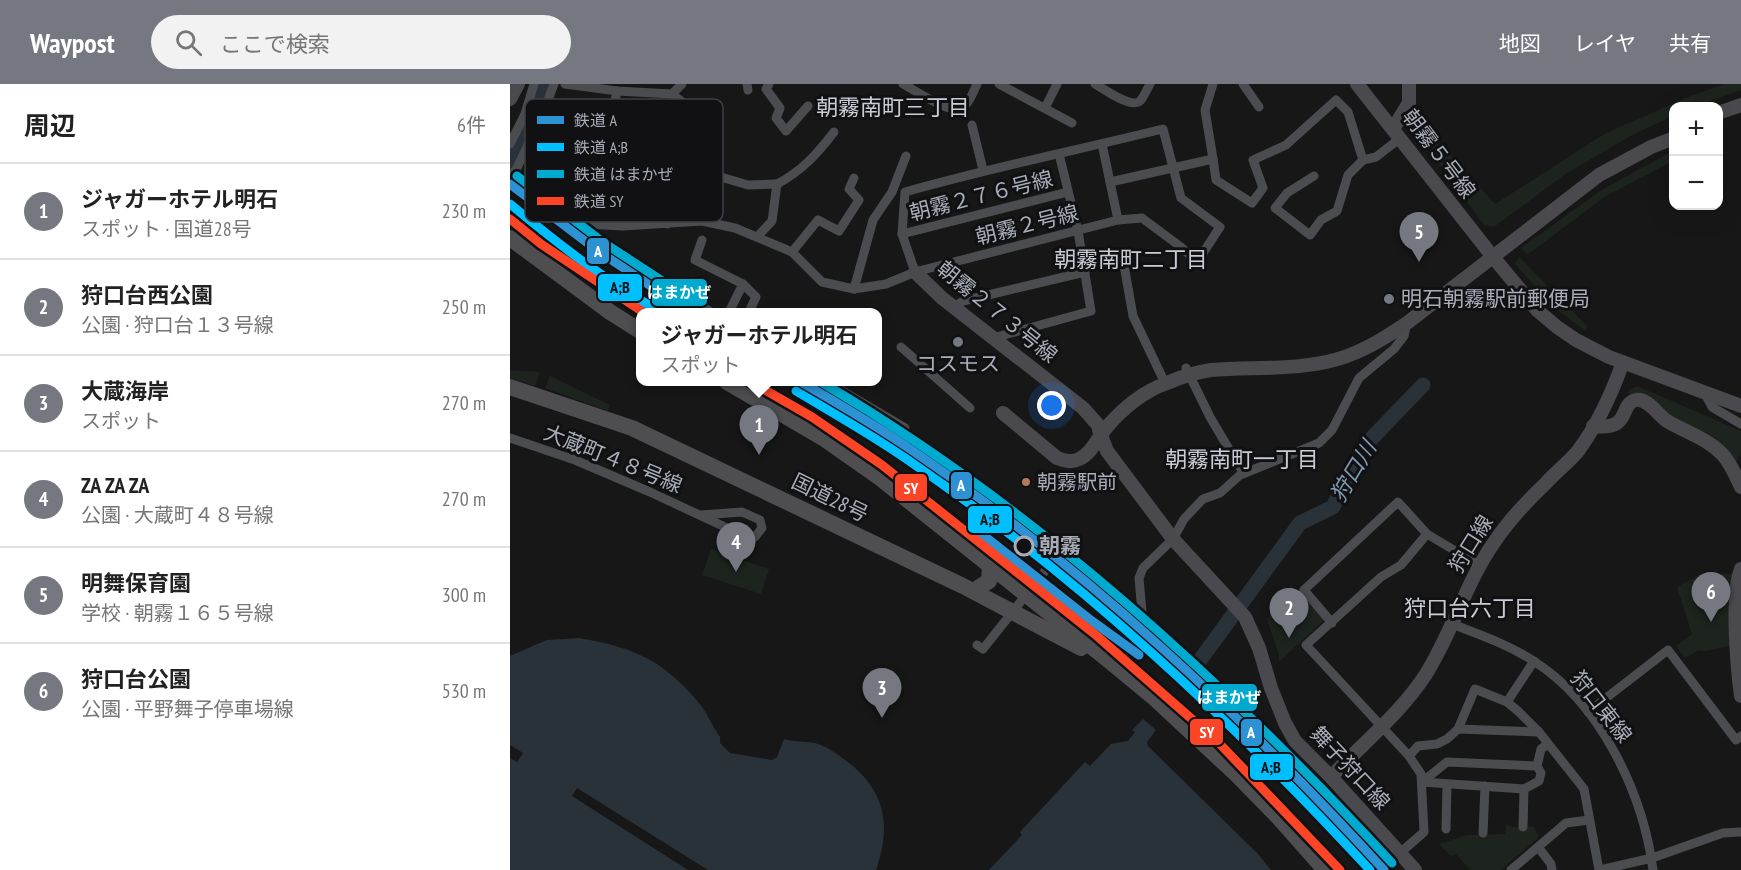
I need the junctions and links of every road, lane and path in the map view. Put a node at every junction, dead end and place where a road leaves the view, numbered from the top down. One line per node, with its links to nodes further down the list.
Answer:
1 (518, 84): 19 (street)
2 (534, 84): 20 (street)
3 (554, 84): 21 (street)
4 (565, 84): 17 (street)
5 (682, 84): 18 (street)
6 (769, 84): 25 (street)
7 (903, 84): 8 (street)
8 (977, 84)
9 (999, 84): 27 (street)
10 (1057, 84): 27 (street)
11 (1095, 84): 12 (street)
12 (1150, 84)
13 (1213, 84): 43 (street)
14 (1243, 84): 26 (street)
15 (1357, 84): 35 (street, 朝霧５号線)
16 (1409, 84): 35 (street)
17 (617, 91): 18 (street); 22 (street)
18 (672, 94): 23 (street)
19 (510, 99)
20 (530, 99)
21 (548, 99)
22 (615, 99)
23 (678, 99)
24 (1741, 105): 28 (street)
25 (808, 106)
26 (1259, 107)
27 (1045, 108): 32 (street)
28 (1723, 112)
29 (1741, 112): 31 (street)
30 (525, 114): 38 (street)
31 (1723, 119)
32 (1072, 123)
33 (972, 125): 46 (street)
34 (834, 132): 52 (street)
35 (1396, 134): 44 (street); 68 (street, 朝霧５号線)
36 (1669, 134): 68 (street)
37 (1669, 140): 68 (street)
38 (510, 144)
39 (1102, 144): 41 (street, 朝霧２７３号線); 45 (street, 朝霧２７３号線); 51 (street)
40 (525, 148): 47 (street)
41 (1059, 154): 46 (street, 朝霧２７３号線); 54 (street)
42 (906, 156): 72 (street)
43 (1213, 159): 44 (street); 45 (street)
44 (1363, 160): 48 (street)
45 (1173, 167): 51 (street); 55 (street, 朝霧２号線)
46 (983, 170): 62 (street, 朝霧２７３号線)
47 (511, 174): 53 (street, 朝霧２号線)
48 (1314, 176)
49 (723, 178): 52 (street)
50 (854, 178): 66 (street)
51 (1110, 182): 55 (street)
52 (777, 184): 63 (street)
53 (525, 186)
54 (1068, 192): 61 (street); 62 (street, 朝霧２７６号線)
55 (1118, 220): 61 (street, 朝霧２号線)
56 (578, 222): 59 (street, 朝霧２号線)
57 (690, 222): 60 (street, 朝霧２号線)
58 (707, 222): 63 (street, 朝霧２号線)
59 (585, 224): 60 (street, 朝霧２号線); 74 (street)
60 (667, 224)
61 (1078, 231): 69 (street, 朝霧２号線); 70 (street)
62 (902, 234): 69 (street, 朝霧２７３号線)
63 (757, 237): 66 (street, 朝霧２号線)
64 (510, 238): 78 (highway)
65 (702, 240): 71 (street)
66 (792, 252): 72 (street, 朝霧２号線)
67 (1122, 254): 83 (street)
68 (1490, 254): 77 (street); 81 (street, 朝霧５号線); 82 (street)
69 (915, 272): 72 (street, 朝霧２号線); 73 (street, 朝霧２７３号線)
70 (1085, 272): 73 (street); 79 (street)
71 (743, 284): 75 (street); 76 (street)
72 (854, 289)
73 (954, 307): 79 (street, 朝霧２７３号線)
74 (705, 308)
75 (731, 308)
76 (751, 308)
77 (1407, 322): 82 (street); 96 (street)
78 (636, 328)
79 (993, 338): 94 (street, 朝霧２７３号線)
80 (901, 347): 89 (street)
81 (1623, 362): 87 (street, 朝霧５号線); 92 (street, 狩口線)
82 (1187, 372): 83 (street); 96 (street)
83 (1163, 379): 94 (street)
84 (735, 386): 102 (highway)
85 (835, 386): 93 (street)
86 (510, 387): 105 (highway, 国道28号)
87 (1704, 392): 88 (street, 朝霧５号線); 91 (street)
88 (1741, 406)
89 (970, 408)
90 (1003, 413): 94 (street)
91 (1741, 424)
92 (1593, 426): 97 (street); 103 (street, 狩口線)
93 (905, 428)
94 (1099, 431): 100 (street, 朝霧２７３号線)
95 (510, 438): 98 (street, 大蔵町４８号線)
96 (1245, 473): 100 (street)
97 (1741, 487)
98 (701, 515): 98 (street, 大蔵町４８号線)
99 (1427, 534): 103 (street); 108 (street); 108 (street)
100 (1173, 539): 107 (street); 123 (street, 舞子狩口線)
101 (1065, 546): 110 (street)
102 (990, 565): 105 (highway); 106 (highway)
103 (1479, 565): 109 (street, 狩口線)
104 (1741, 569): 113 (street)
105 (971, 587): 106 (highway, 国道28号); 111 (highway, 国道28号)
106 (1020, 589): 111 (highway)
107 (1142, 612)
108 (1332, 622): 116 (street)
109 (1452, 624): 112 (street, 狩口東線); 116 (street, 狩口線)
110 (977, 645)
111 (1107, 659): 136 (highway)
112 (1534, 661): 114 (street); 115 (street, 狩口東線)
113 (1741, 696)
114 (1507, 702): 117 (street); 118 (street)
115 (1588, 712): 119 (street); 135 (street, 狩口東線)
116 (1382, 728): 121 (street); 123 (street, 狩口線)
117 (1458, 729): 118 (street); 121 (street)
118 (1539, 732): 120 (street)
119 (1741, 736)
120 (1548, 744): 122 (street); 128 (street)
121 (1408, 756): 124 (street)
122 (1537, 766): 124 (street); 127 (street)
123 (1331, 777): 134 (street, 舞子狩口線)
124 (1422, 782): 125 (street); 134 (street)
125 (1447, 784): 126 (street); 130 (street)
126 (1485, 786): 127 (street); 132 (street)
127 (1524, 789): 129 (street)
128 (1589, 819): 133 (street); 140 (street)
129 (1523, 827)
130 (1446, 829)
131 (1741, 832): 135 (street)
132 (1483, 833)
133 (1538, 847): 138 (street); 139 (street)
134 (1400, 853): 137 (street, 舞子狩口線)
135 (1652, 858): 140 (street); 141 (street, 狩口東線)
136 (1325, 870)
137 (1415, 870)
138 (1511, 870)
139 (1552, 870)
140 (1600, 870)
141 (1653, 870)

